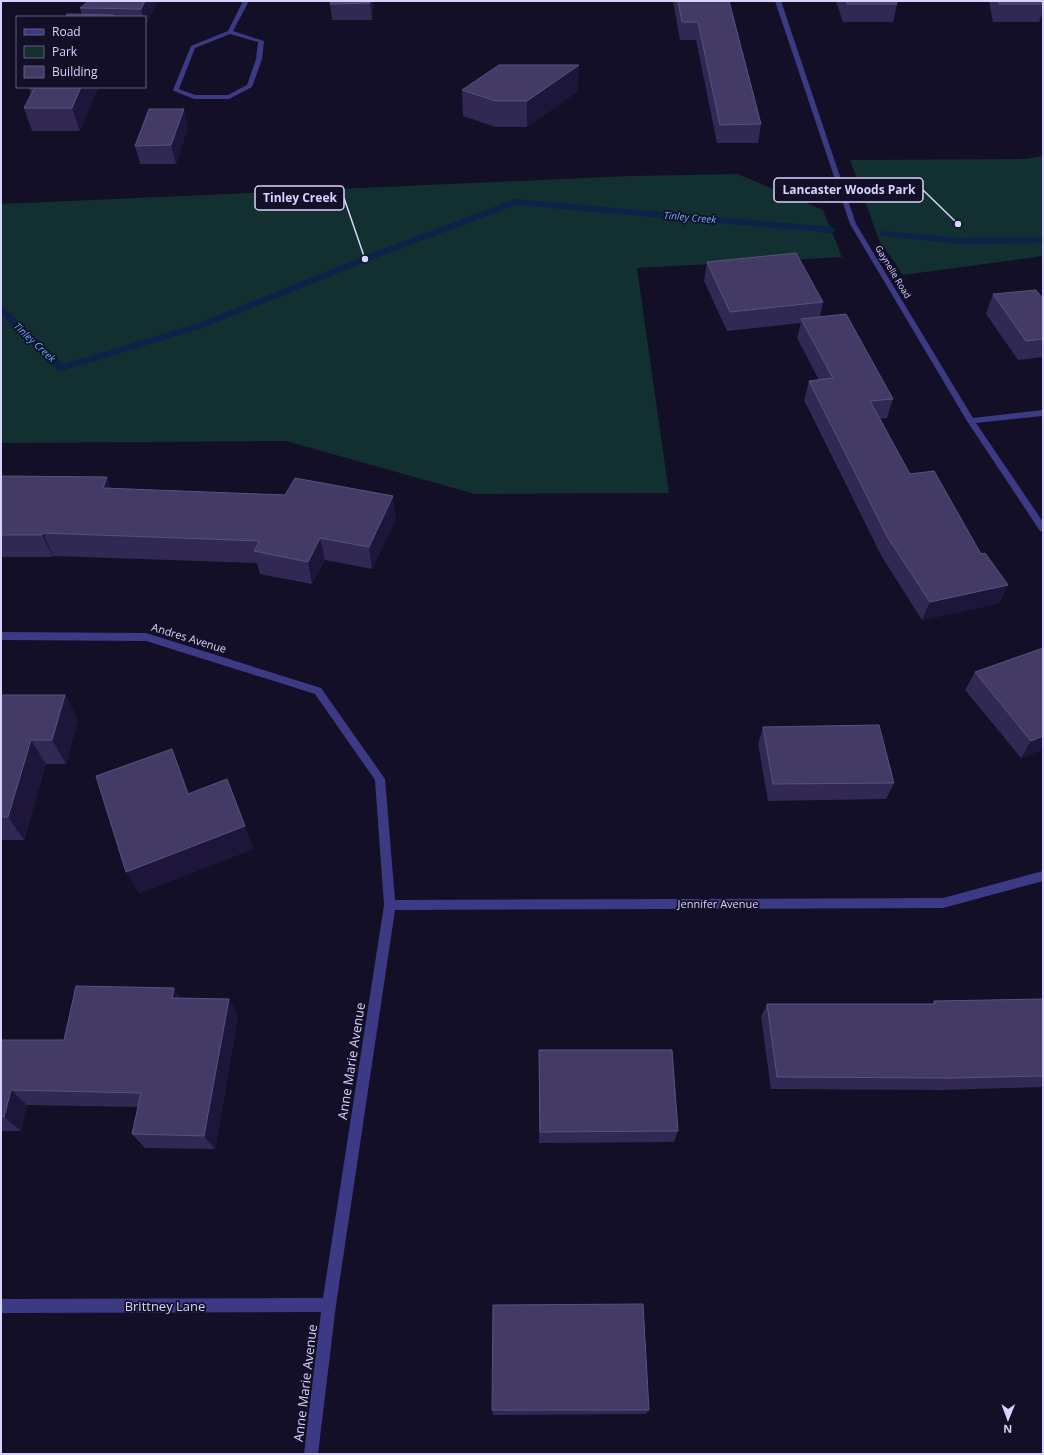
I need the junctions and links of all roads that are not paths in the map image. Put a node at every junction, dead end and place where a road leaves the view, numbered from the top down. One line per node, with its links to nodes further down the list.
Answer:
1 (246, 1): 3 (street)
2 (778, 1): 5 (street, Gaynelle Road)
3 (230, 32): 3 (street)
4 (1043, 413): 5 (street)
5 (971, 421): 6 (street, Gaynelle Road)
6 (1043, 529)
7 (1, 636): 8 (street, Andres Avenue)
8 (318, 692): 10 (street, Anne Marie Avenue)
9 (1043, 876): 10 (street, Jennifer Avenue)
10 (390, 904): 11 (street, Anne Marie Avenue)
11 (329, 1305): 12 (street, Brittney Lane); 13 (street, Anne Marie Avenue)
12 (1, 1306)
13 (311, 1454)

